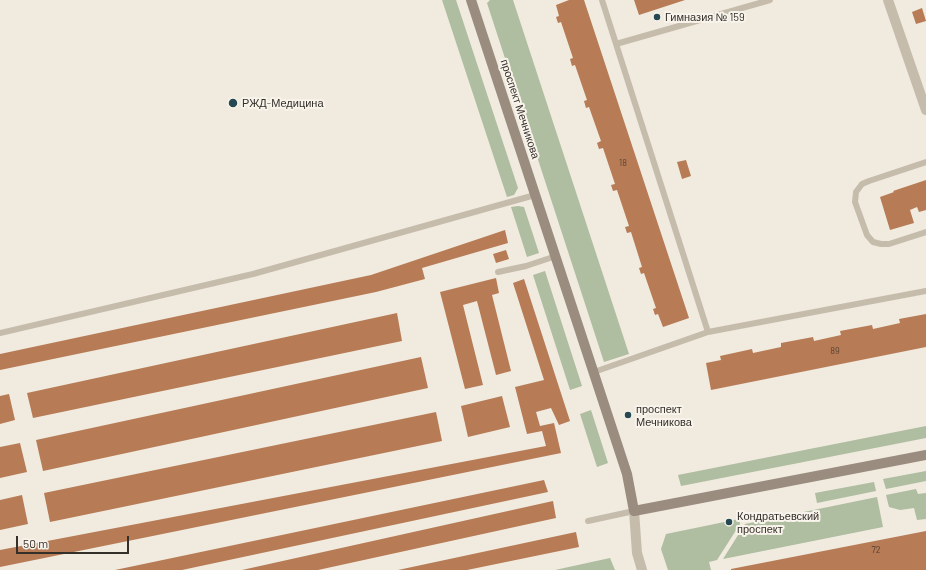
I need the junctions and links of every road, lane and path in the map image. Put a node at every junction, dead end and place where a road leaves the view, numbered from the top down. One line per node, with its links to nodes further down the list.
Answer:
1 (471, 0): 8 (street, проспект Мечникова)
2 (602, 0): 5 (lane)
3 (770, 0): 5 (lane)
4 (888, 0): 6 (street)
5 (616, 44): 13 (lane)
6 (926, 110)
7 (926, 162): 9 (lane)
8 (536, 195): 10 (street, проспект Мечникова); 14 (lane)
9 (926, 232)
10 (556, 256): 11 (lane); 15 (street, проспект Мечникова)
11 (498, 272)
12 (926, 291): 13 (lane)
13 (708, 332): 15 (lane)
14 (0, 333)
15 (594, 372): 17 (street, проспект Мечникова)
16 (926, 455): 17 (street)
17 (634, 511): 18 (lane); 19 (street, проспект Мечникова)
18 (588, 521)
19 (642, 570)

